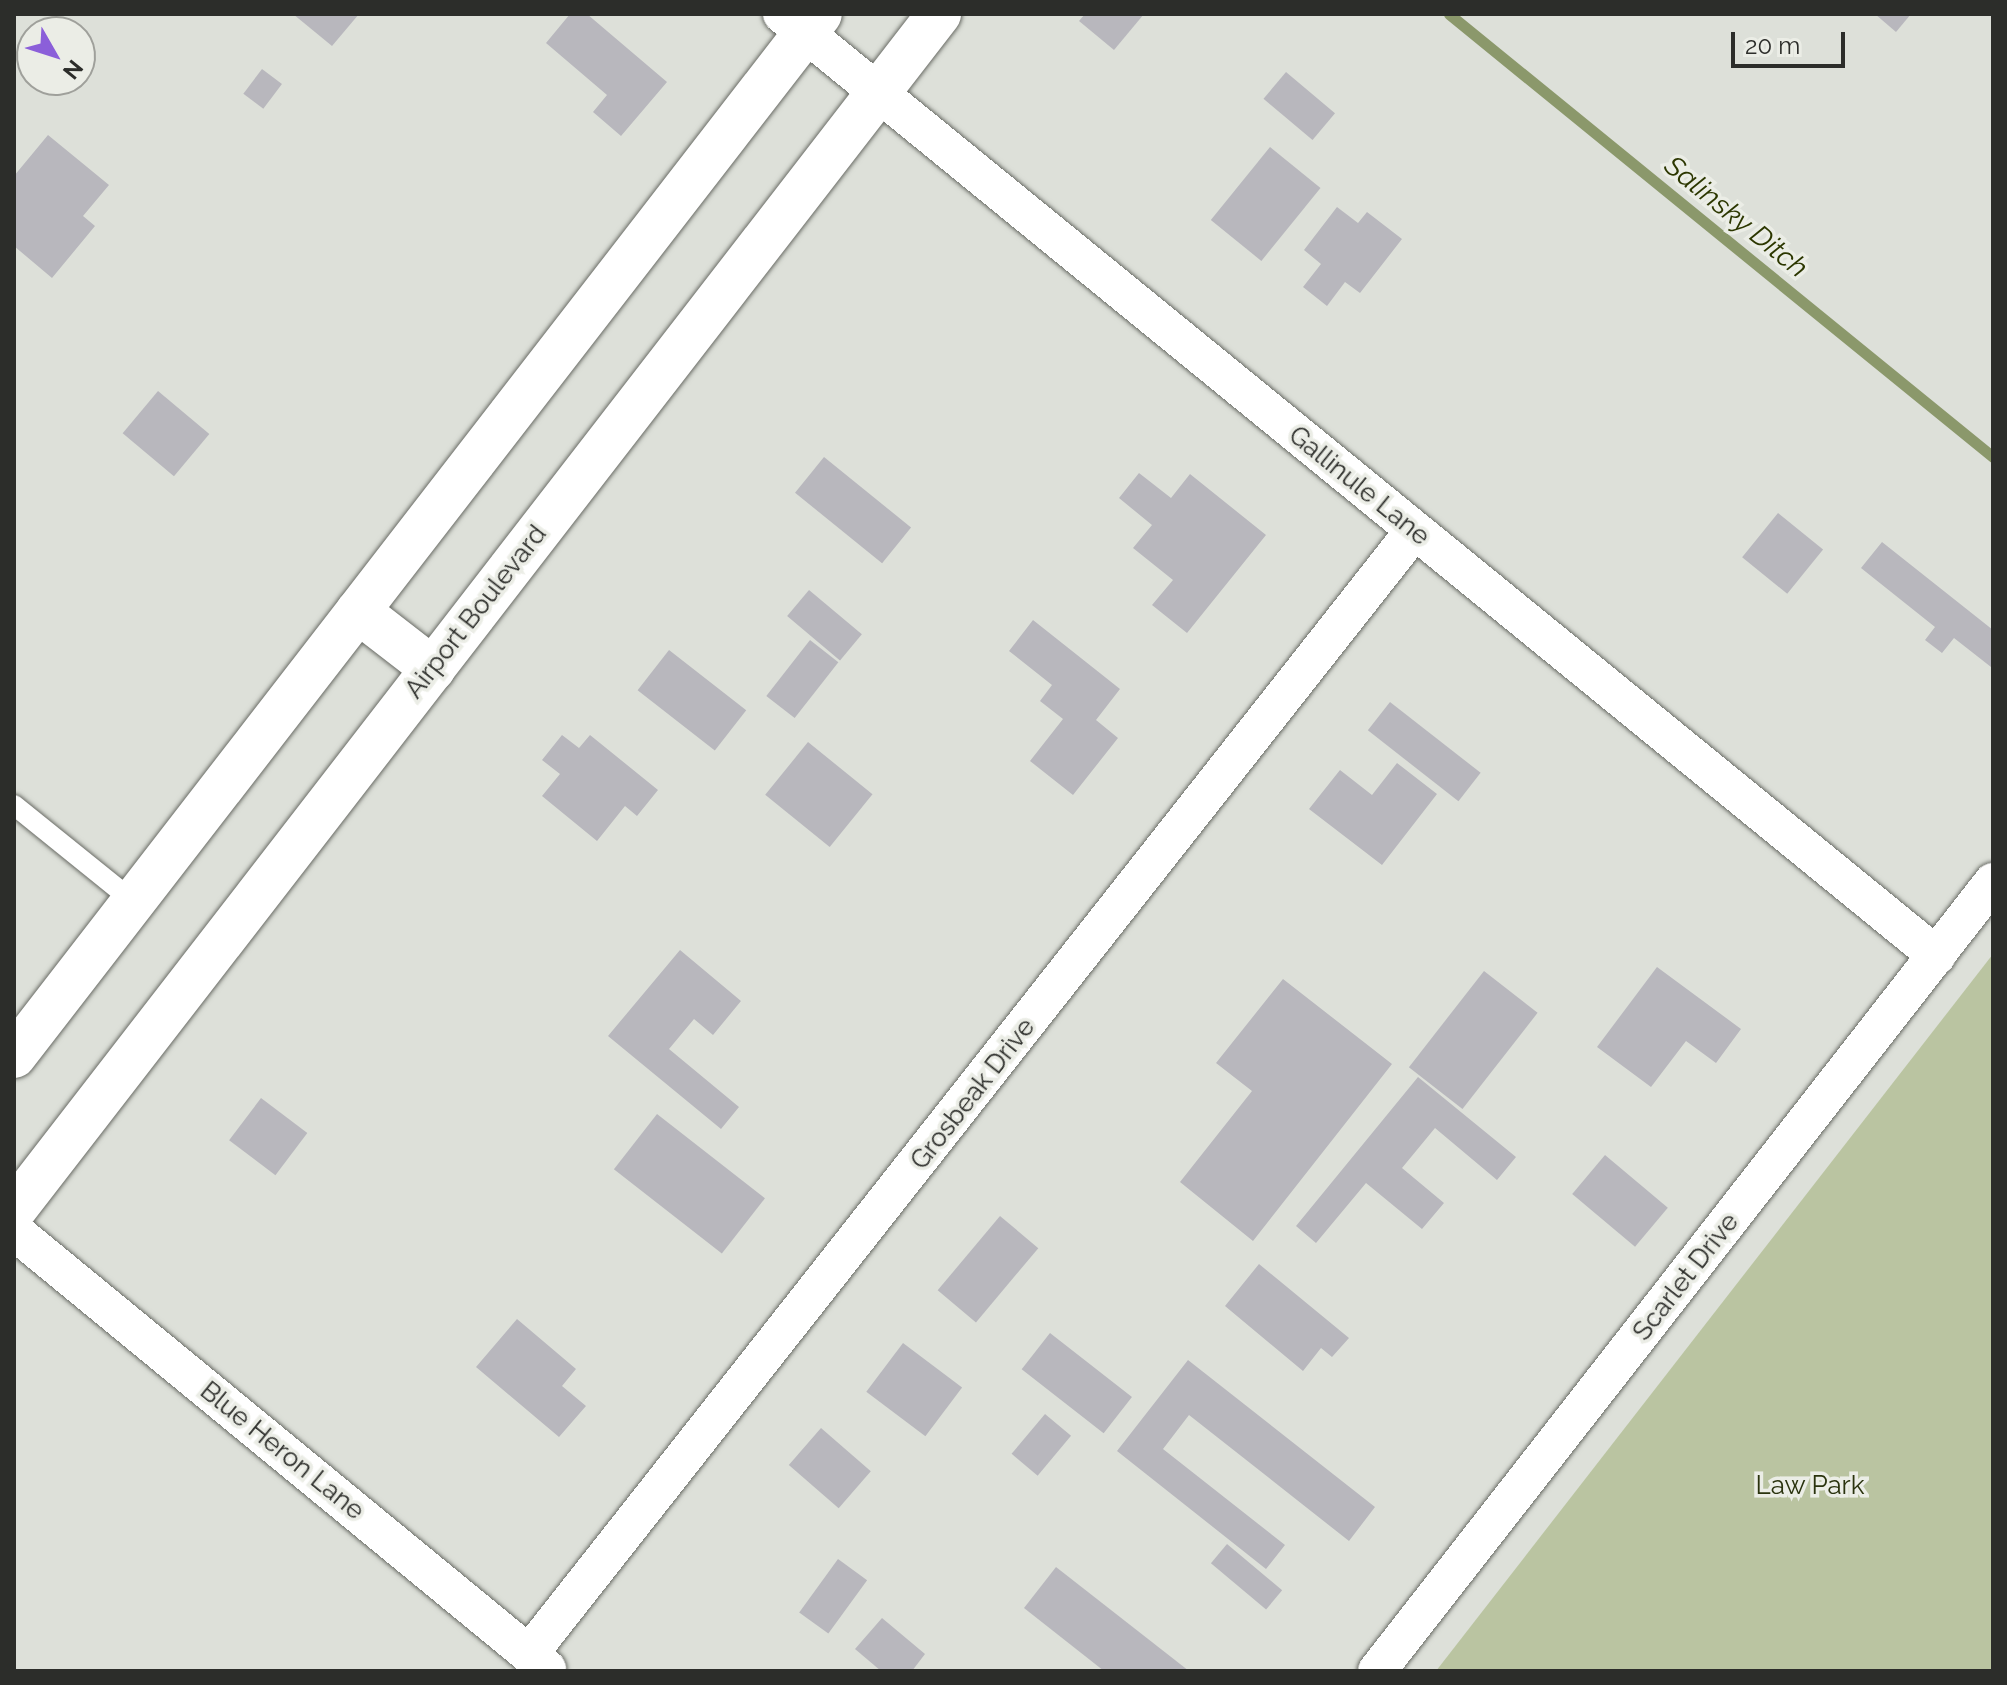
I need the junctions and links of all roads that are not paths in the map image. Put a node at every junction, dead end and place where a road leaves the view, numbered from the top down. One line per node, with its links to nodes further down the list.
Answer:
1 (939, 14): 3 (main road, Airport Boulevard)
2 (802, 20): 3 (street, Gallinule Lane); 5 (main road)
3 (879, 91): 4 (street, Gallinule Lane); 6 (main road, Airport Boulevard)
4 (1414, 531): 10 (street, Gallinule Lane); 14 (street, Grosbeak Drive)
5 (358, 611): 6 (main road); 9 (main road)
6 (433, 669): 12 (main road, Airport Boulevard)
7 (14, 805): 9 (lane)
8 (1993, 882): 10 (street, Scarlet Drive)
9 (133, 901): 11 (main road)
10 (1937, 956): 15 (street, Scarlet Drive)
11 (14, 1056)
12 (14, 1210)
13 (14, 1231): 14 (street, Blue Heron Lane)
14 (539, 1663)
15 (1377, 1671)

